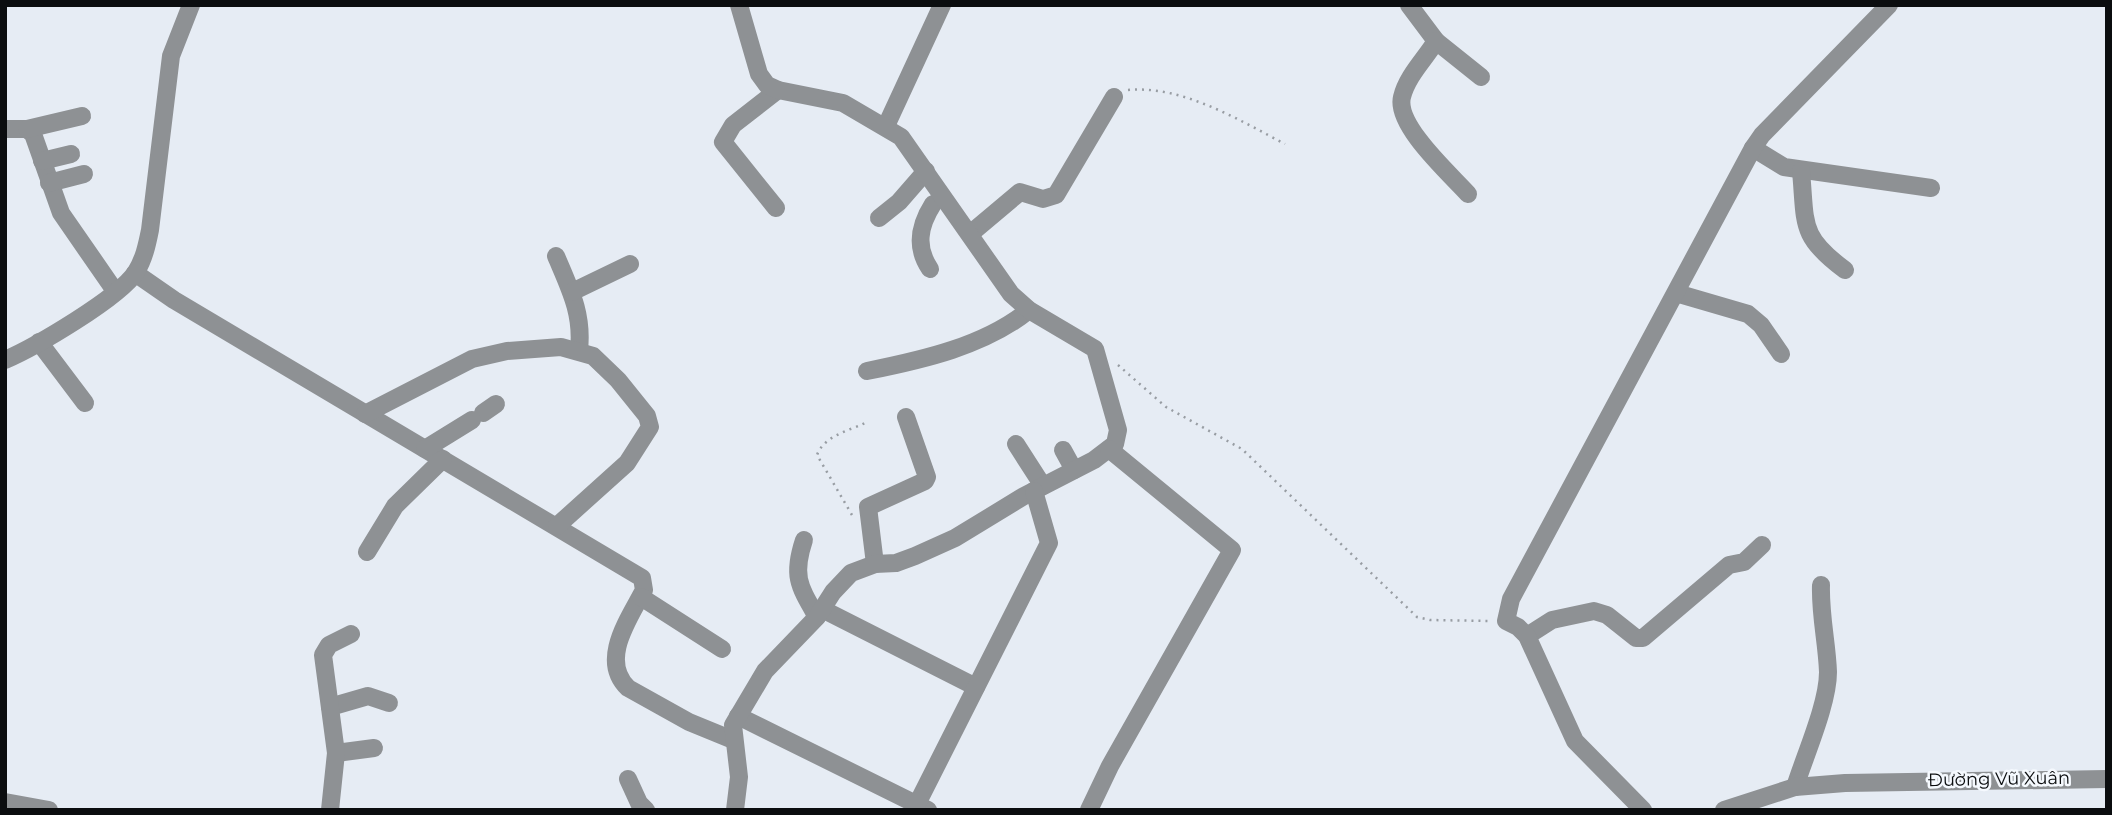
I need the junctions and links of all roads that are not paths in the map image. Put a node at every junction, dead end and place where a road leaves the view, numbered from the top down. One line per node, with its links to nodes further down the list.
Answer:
1 (191, 5): 31 (street)
2 (740, 5): 8 (street)
3 (942, 5): 11 (street)
4 (1409, 5): 6 (street)
5 (1889, 5): 14 (street)
6 (1436, 41): 7 (street); 22 (street)
7 (1481, 77)
8 (778, 90): 11 (street); 24 (street)
9 (1114, 97): 26 (street)
10 (82, 116): 13 (street)
11 (886, 126): 17 (street)
12 (5, 129): 13 (street)
13 (27, 129): 16 (street)
14 (1753, 148): 18 (street); 34 (street)
15 (71, 154): 16 (street)
16 (42, 161): 20 (street)
17 (926, 171): 23 (street); 25 (street)
18 (1801, 171): 21 (street); 30 (street)
19 (84, 174): 20 (street)
20 (49, 183): 32 (street)
21 (1931, 188)
22 (1468, 194)
23 (940, 198): 26 (street); 29 (street)
24 (776, 208)
25 (879, 218)
26 (970, 234): 35 (street)
27 (556, 256): 33 (street)
28 (631, 264): 33 (street)
29 (930, 269)
30 (1845, 270)
31 (135, 274): 32 (street); 43 (street)
32 (115, 291): 36 (street)
33 (572, 292): 37 (street)
34 (1676, 293): 38 (street); 61 (street)
35 (1029, 310): 40 (street); 47 (street)
36 (39, 342): 39 (street); 41 (street)
37 (579, 350): 43 (street); 52 (street)
38 (1782, 355)
39 (5, 360)
40 (866, 371)
41 (85, 403)
42 (484, 412): 46 (street)
43 (365, 414): 46 (street)
44 (906, 417): 56 (street)
45 (1016, 444): 51 (street)
46 (425, 449): 49 (street)
47 (1109, 449): 50 (street); 79 (street)
48 (1063, 450): 50 (street)
49 (443, 459): 52 (street); 55 (street)
50 (1074, 470): 51 (street)
51 (1039, 488): 56 (street); 63 (street)
52 (557, 526): 58 (street)
53 (804, 540): 59 (street)
54 (1762, 545): 61 (street)
55 (367, 552)
56 (875, 564): 59 (street)
57 (1821, 585): 72 (street)
58 (640, 597): 62 (street); 67 (street)
59 (820, 613): 63 (street); 66 (street)
60 (351, 634): 65 (street)
61 (1527, 636): 80 (street)
62 (722, 649)
63 (976, 687): 74 (street)
64 (389, 703): 65 (street)
65 (330, 707): 69 (street)
66 (738, 716): 67 (street); 74 (street)
67 (733, 740): 78 (street)
68 (374, 748): 69 (street)
69 (336, 753): 76 (street)
70 (628, 779): 77 (street)
71 (2107, 779): 72 (street, Đường Vũ Xuân)
72 (1795, 787): 81 (street, Đường Vũ Xuân)
73 (5, 802): 75 (street)
74 (920, 808)
75 (49, 810)
76 (330, 810)
77 (646, 810)
78 (735, 810)
79 (1089, 810)
80 (1643, 810)
81 (1724, 810)

